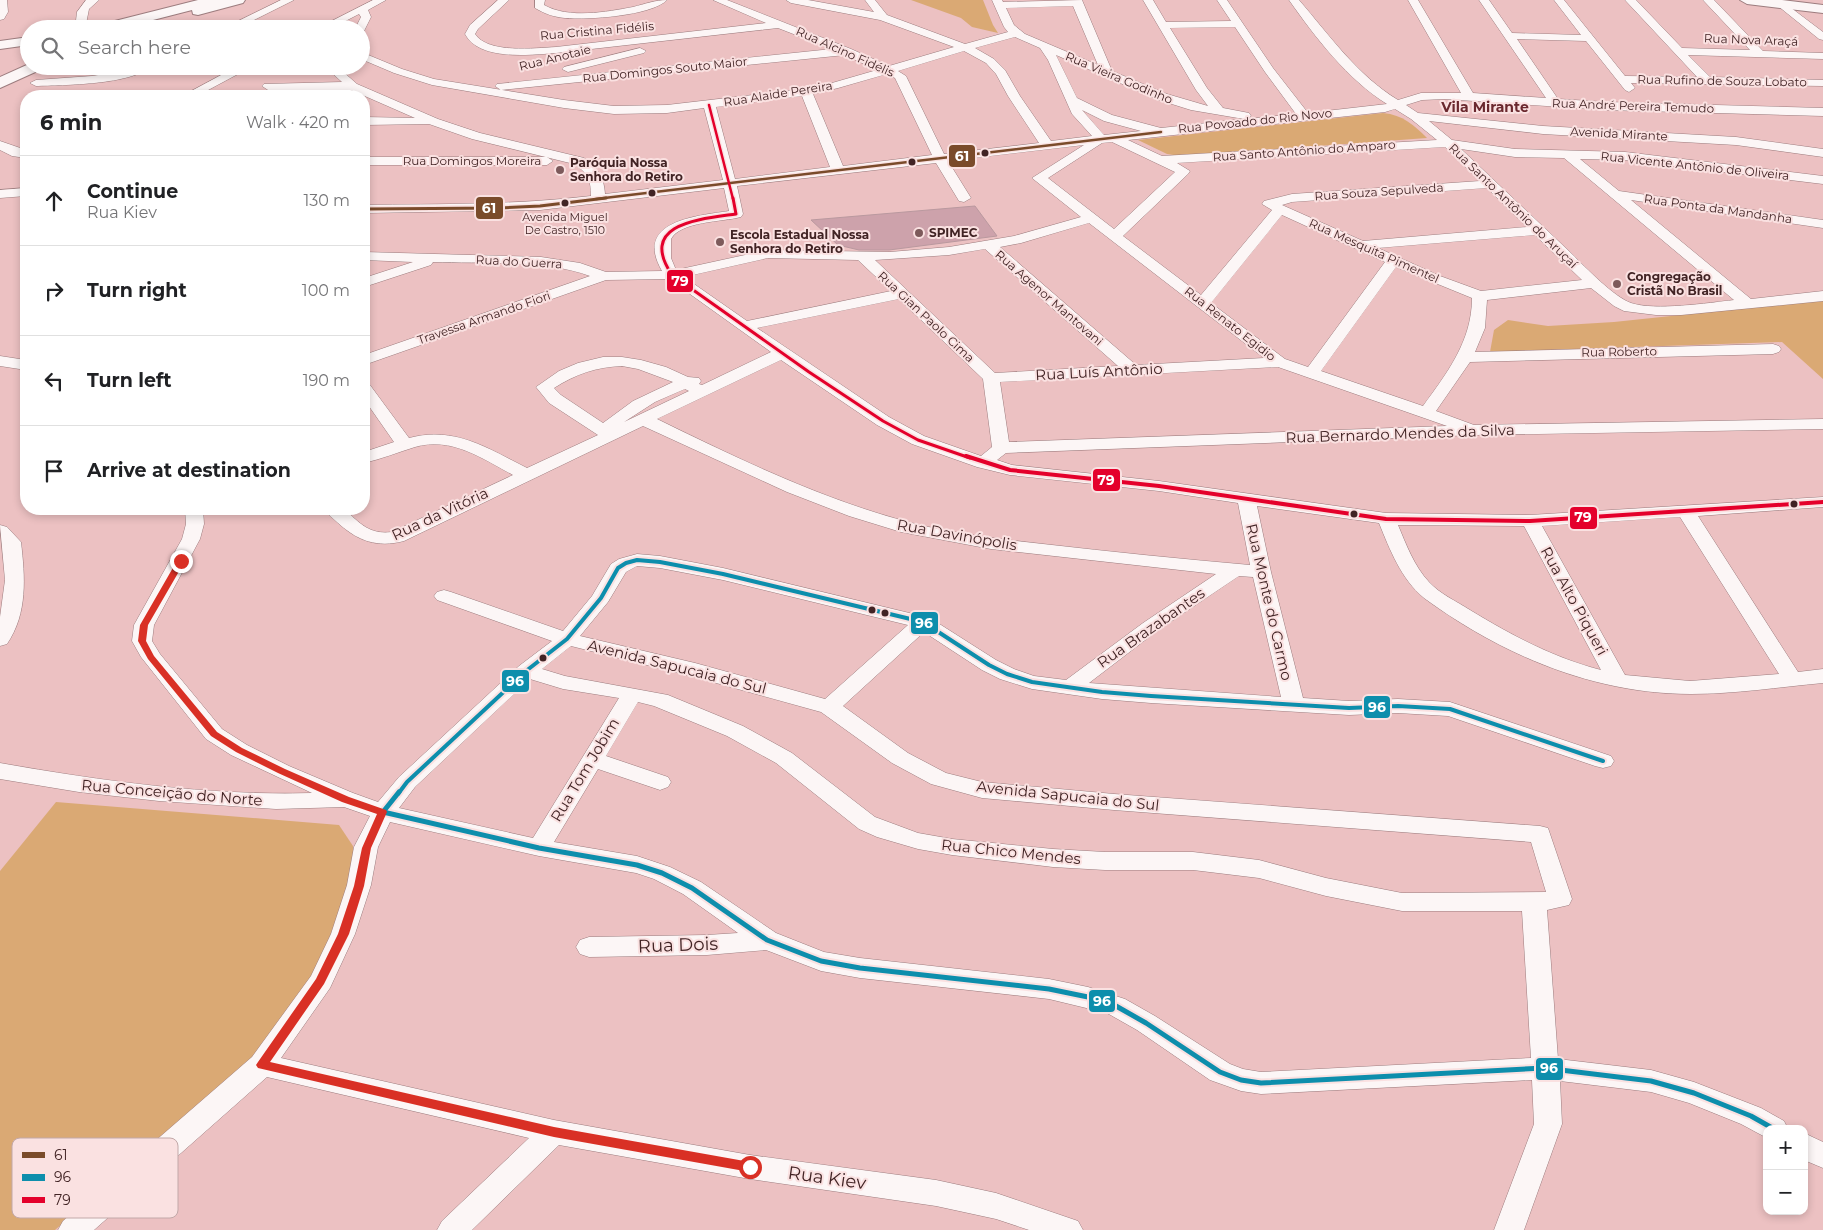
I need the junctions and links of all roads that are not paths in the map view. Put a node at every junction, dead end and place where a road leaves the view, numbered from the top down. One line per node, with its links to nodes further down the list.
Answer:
1 (2, 0): 28 (street)
2 (94, 0): 30 (street)
3 (214, 0): 31 (main road)
4 (238, 0): 32 (main road)
5 (289, 0): 33 (street)
6 (381, 0): 26 (street)
7 (504, 0): 40 (street, Rua Cristina Fidélis)
8 (540, 0): 9 (street)
9 (662, 0)
10 (718, 0): 36 (street, Rua Alcino Fidélis)
11 (791, 0): 29 (street)
12 (870, 0): 29 (street)
13 (1148, 0): 38 (street)
14 (1222, 0): 37 (street)
15 (1294, 0): 77 (street, Rua Santo Antônio do Aruçaí)
16 (1413, 0): 73 (street)
17 (1484, 0): 41 (street)
18 (1559, 0): 43 (street)
19 (1630, 0): 49 (street)
20 (1708, 0): 51 (street)
21 (1747, 0): 23 (main road)
22 (1077, 2): 24 (street); 54 (street)
23 (1784, 2): 25 (main road); 27 (main road); 42 (street)
24 (998, 3): 39 (street)
25 (1823, 5)
26 (362, 9): 34 (street); 35 (street)
27 (1823, 9)
28 (0, 17)
29 (883, 17): 47 (street)
30 (80, 20)
31 (135, 20)
32 (165, 20)
33 (246, 20)
34 (339, 20)
35 (364, 20)
36 (780, 24): 40 (street, Rua Cristina Fidélis); 48 (street, Rua Alcino Fidélis)
37 (1238, 24): 38 (street); 81 (street)
38 (1163, 25): 79 (street)
39 (1015, 33): 46 (street, Rua Vieira Godinho); 47 (street, Rua Alaide Pereira)
40 (702, 35): 66 (street, Rua Anotaie)
41 (1509, 36): 43 (street); 75 (street)
42 (1823, 37)
43 (1589, 38): 59 (street)
44 (20, 42): 45 (main road)
45 (0, 45)
46 (1045, 47): 54 (street, Rua Vieira Godinho); 74 (street)
47 (966, 48): 53 (street, Rua Alaide Pereira); 89 (street)
48 (847, 51): 53 (street, Rua Alcino Fidélis); 66 (street, Rua Domingos Souto Maior)
49 (1678, 51): 51 (street, Rua Nova Araçá); 60 (street)
50 (370, 54): 67 (street, Rua Alaide Pereira)
51 (1760, 54): 52 (street, Rua Nova Araçá)
52 (1823, 56)
53 (890, 70): 71 (street, Rua Alaide Pereira); 96 (street, Rua Alcino Fidélis)
54 (1107, 72): 79 (street, Rua Vieira Godinho)
55 (122, 75): 62 (street)
56 (229, 75): 69 (street)
57 (341, 75): 65 (street)
58 (18, 76): 61 (main road); 62 (street)
59 (1622, 79): 60 (street, Rua Rufino de Souza Lobato); 78 (street)
60 (1706, 80): 63 (street, Rua Rufino de Souza Lobato)
61 (0, 83)
62 (36, 83): 68 (street)
63 (1823, 83)
64 (268, 86): 65 (street)
65 (353, 86): 70 (street)
66 (504, 86): 67 (street, Rua Domingos Souto Maior)
67 (482, 89): 76 (street, Rua Alaide Pereira)
68 (53, 90)
69 (200, 90)
70 (362, 90)
71 (806, 92): 76 (street, Rua Alaide Pereira); 100 (street)
72 (370, 94): 85 (street)
73 (1468, 95): 75 (street, Rua André Pereira Temudo); 77 (street, Rua André Pereira Temudo)
74 (1072, 100): 86 (street, Rua Povoado do Rio Novo); 87 (street)
75 (1556, 103): 78 (street, Rua André Pereira Temudo)
76 (709, 105): 102 (street)
77 (1390, 106): 81 (street, Rua Povoado do Rio Novo); 82 (street, Rua Santo Antônio do Aruçaí)
78 (1644, 107): 80 (street, Rua André Pereira Temudo)
79 (1219, 111): 83 (street, Rua Vieira Godinho)
80 (1823, 112)
81 (1304, 116): 83 (street, Rua Povoado do Rio Novo)
82 (1415, 116): 88 (street, Rua Santo Antônio do Aruçaí); 93 (street, Avenida Mirante)
83 (1264, 119): 86 (street, Rua Povoado do Rio Novo)
84 (370, 121): 85 (street)
85 (434, 122): 99 (street)
86 (1160, 132): 87 (street)
87 (1106, 138): 89 (street); 97 (street); 111 (street, Rua Renato Egidio)
88 (1448, 143): 95 (street, Rua Vicente Antônio de Oliveira); 97 (street, Rua Santo Antônio do Amparo); 103 (street, Rua Santo Antônio do Aruçaí)
89 (1046, 144): 96 (street)
90 (0, 145): 91 (street)
91 (20, 152)
92 (20, 153): 94 (street)
93 (1823, 153)
94 (0, 154)
95 (1566, 154): 101 (street, Rua Vicente Antônio de Oliveira); 105 (street)
96 (940, 158): 100 (street); 108 (street, Rua Alcino Fidélis)
97 (1161, 160): 114 (street)
98 (370, 161): 99 (street, Rua Domingos Moreira)
99 (579, 161): 107 (street)
100 (838, 170): 102 (street)
101 (1823, 180)
102 (730, 183): 107 (street); 121 (street)
103 (1489, 184): 109 (street, Rua Souza Sepulveda); 113 (street, Rua Santo Antônio do Aruçaí)
104 (20, 192): 106 (street)
105 (1614, 193): 112 (street, Rua Ponta da Mandanha); 129 (street)
106 (0, 194)
107 (598, 198): 110 (street)
108 (964, 198)
109 (1274, 207): 116 (street, Rua Mesquita Pimentel); 128 (street)
110 (370, 209)
111 (1092, 218): 114 (street, Rua Renato Egidio); 115 (street, Rua do Guerra)
112 (1823, 224)
113 (1540, 230): 116 (street); 124 (street, Rua Santo Antônio do Aruçaí)
114 (1115, 236): 128 (street, Rua Renato Egidio)
115 (989, 245): 118 (street, Rua do Guerra); 138 (street, Rua Agenor Mantovani)
116 (1363, 245): 120 (street, Rua Mesquita Pimentel)
117 (370, 256): 119 (street, Rua do Guerra)
118 (862, 256): 121 (street, Rua do Guerra); 125 (street, Rua Gian Paolo Cima)
119 (436, 259): 122 (street, Rua do Guerra); 123 (street)
120 (1394, 260): 126 (street, Rua Mesquita Pimentel); 139 (street)
121 (672, 275): 122 (street, Rua do Guerra); 130 (street)
122 (604, 276): 133 (street, Travessa Armando Fiori)
123 (370, 281)
124 (1594, 283): 126 (street); 129 (street, Rua Santo Antônio do Aruçaí)
125 (900, 294): 130 (street); 140 (street, Rua Gian Paolo Cima)
126 (1480, 296): 134 (street)
127 (1823, 296): 129 (street)
128 (1203, 303): 136 (street, Rua Renato Egidio)
129 (1748, 304)
130 (743, 326): 132 (street)
131 (1773, 349): 134 (street, Rua Roberto)
132 (782, 353): 141 (street, Rua da Vitória); 151 (street)
133 (370, 358)
134 (1465, 358): 143 (street)
135 (0, 361): 137 (street)
136 (1279, 362): 138 (street, Rua Luís Antônio); 139 (street, Rua Renato Egidio)
137 (20, 364)
138 (1132, 370): 140 (street, Rua Luís Antônio)
139 (1312, 373): 143 (street, Rua Renato Egidio)
140 (991, 378): 149 (street)
141 (693, 387): 144 (street, Rua da Vitória); 147 (street, Rua da Vitória); 147 (street)
142 (370, 396): 148 (street)
143 (1427, 412): 146 (street, Rua Renato Egidio)
144 (643, 419): 147 (street, Rua da Vitória); 161 (street, Rua Davinópolis)
145 (1823, 424): 146 (street, Rua Bernardo Mendes da Silva)
146 (1475, 430): 149 (street, Rua Bernardo Mendes da Silva)
147 (601, 437): 152 (street, Rua da Vitória)
148 (406, 445): 150 (street); 152 (street)
149 (1001, 448): 151 (street)
150 (370, 456)
151 (983, 464): 153 (street)
152 (525, 474): 157 (street, Rua da Vitória)
153 (1246, 499): 158 (street); 162 (street, Rua Monte do Carmo)
154 (1823, 502): 155 (street)
155 (1686, 511): 159 (street); 169 (street)
156 (194, 515): 179 (street)
157 (340, 515)
158 (1386, 519): 159 (street); 170 (street)
159 (1530, 521): 170 (street, Rua Alto Piqueri)
160 (0, 531): 166 (street)
161 (1235, 570): 162 (street, Rua Davinópolis); 171 (street, Rua Brazabantes)
162 (1260, 572): 173 (street, Rua Monte do Carmo)
163 (444, 596): 165 (street, Avenida Sapucaia do Sul)
164 (923, 622): 165 (street); 171 (street); 174 (street)
165 (567, 639): 167 (street); 174 (street, Avenida Sapucaia do Sul)
166 (0, 640)
167 (526, 671): 172 (street, Rua Chico Mendes); 180 (street)
168 (1823, 676): 169 (street)
169 (1792, 679): 170 (street)
170 (1618, 681)
171 (1069, 688): 173 (street)
172 (632, 694): 175 (street, Rua Tom Jobim); 183 (street, Rua Chico Mendes)
173 (1294, 705): 176 (street)
174 (829, 707): 181 (street, Avenida Sapucaia do Sul)
175 (592, 759): 178 (street); 182 (street, Rua Tom Jobim)
176 (1604, 761)
177 (0, 771): 179 (street, Rua Conceição do Norte)
178 (660, 782)
179 (345, 799): 180 (street)
180 (383, 812): 182 (street); 186 (street)
181 (1540, 834): 183 (street, Rua Chico Mendes)
182 (539, 848): 184 (street)
183 (1534, 902): 187 (street)
184 (767, 940): 185 (street, Rua Dois); 187 (street)
185 (589, 947)
186 (262, 1065): 189 (street, Rua Kiev); 190 (street)
187 (1544, 1068): 188 (street); 195 (street)
188 (1767, 1125)
189 (554, 1132): 193 (street); 194 (street, Rua Kiev)
190 (178, 1138)
191 (87, 1218): 192 (street)
192 (73, 1230)
193 (452, 1230)
194 (1068, 1230)
195 (1510, 1230)

